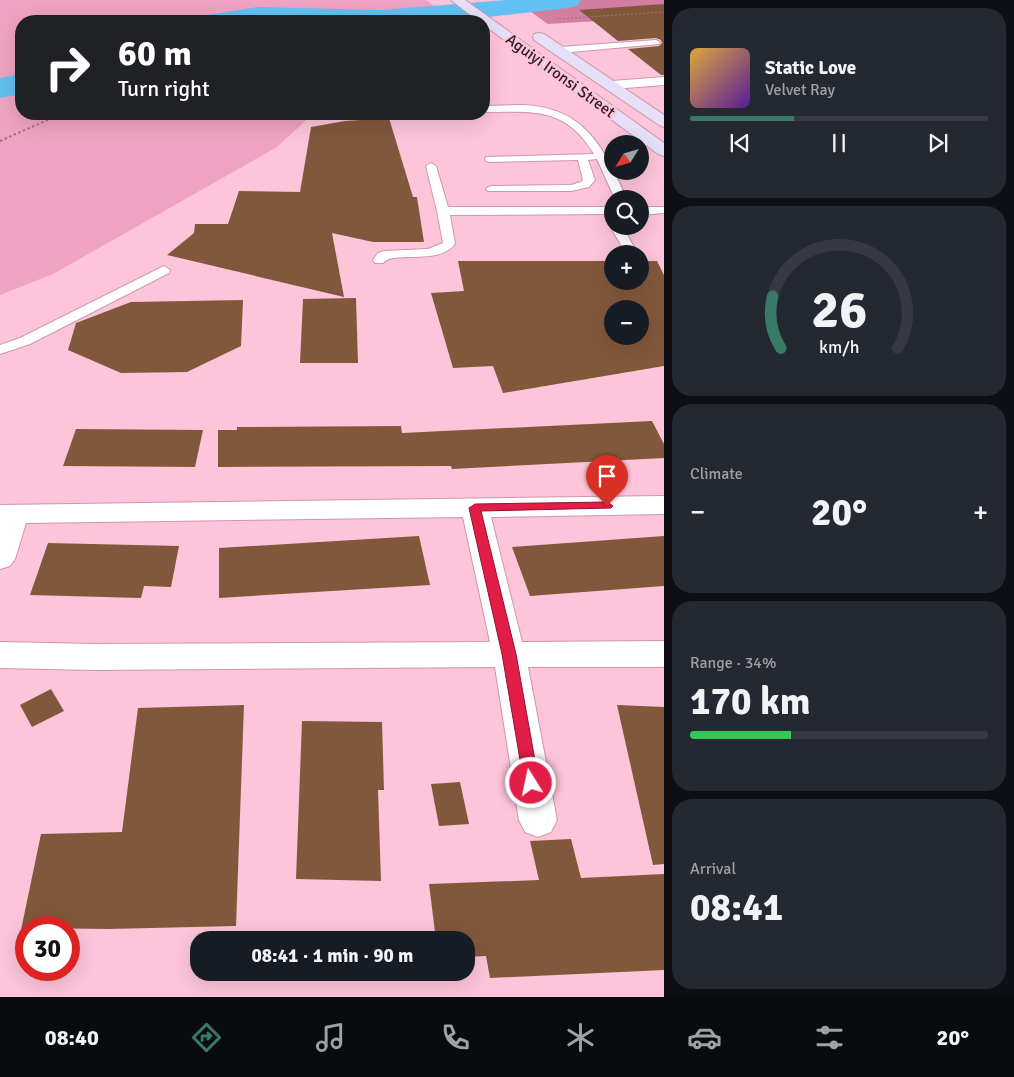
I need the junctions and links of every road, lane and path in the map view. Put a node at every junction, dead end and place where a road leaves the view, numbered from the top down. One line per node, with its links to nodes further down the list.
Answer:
1 (460, 2): 3 (main road, Aguiyi Ironsi Street)
2 (664, 12): 4 (path)
3 (478, 15)
4 (517, 22): 7 (main road, Aguiyi Ironsi Street)
5 (490, 24): 14 (main road, Aguiyi Ironsi Street)
6 (656, 42): 7 (lane)
7 (560, 50): 9 (main road, Aguiyi Ironsi Street)
8 (664, 80): 9 (street)
9 (612, 85): 12 (main road, Aguiyi Ironsi Street)
10 (490, 109): 16 (lane)
11 (47, 120): 13 (path)
12 (664, 122)
13 (0, 141)
14 (664, 151)
15 (582, 157): 16 (lane); 17 (lane); 19 (lane)
16 (602, 157): 20 (lane)
17 (490, 159)
18 (431, 166): 22 (lane)
19 (492, 189)
20 (617, 190)
21 (664, 210): 23 (lane)
22 (443, 211): 24 (lane); 25 (lane)
23 (649, 211)
24 (604, 214)
25 (379, 260)
26 (164, 270): 27 (lane)
27 (0, 350)
28 (664, 505): 29 (street)
29 (475, 508): 30 (street); 32 (street)
30 (7, 514): 31 (street)
31 (0, 559)
32 (509, 654): 33 (street); 34 (street); 35 (street)
33 (664, 654)
34 (0, 655)
35 (538, 820)

